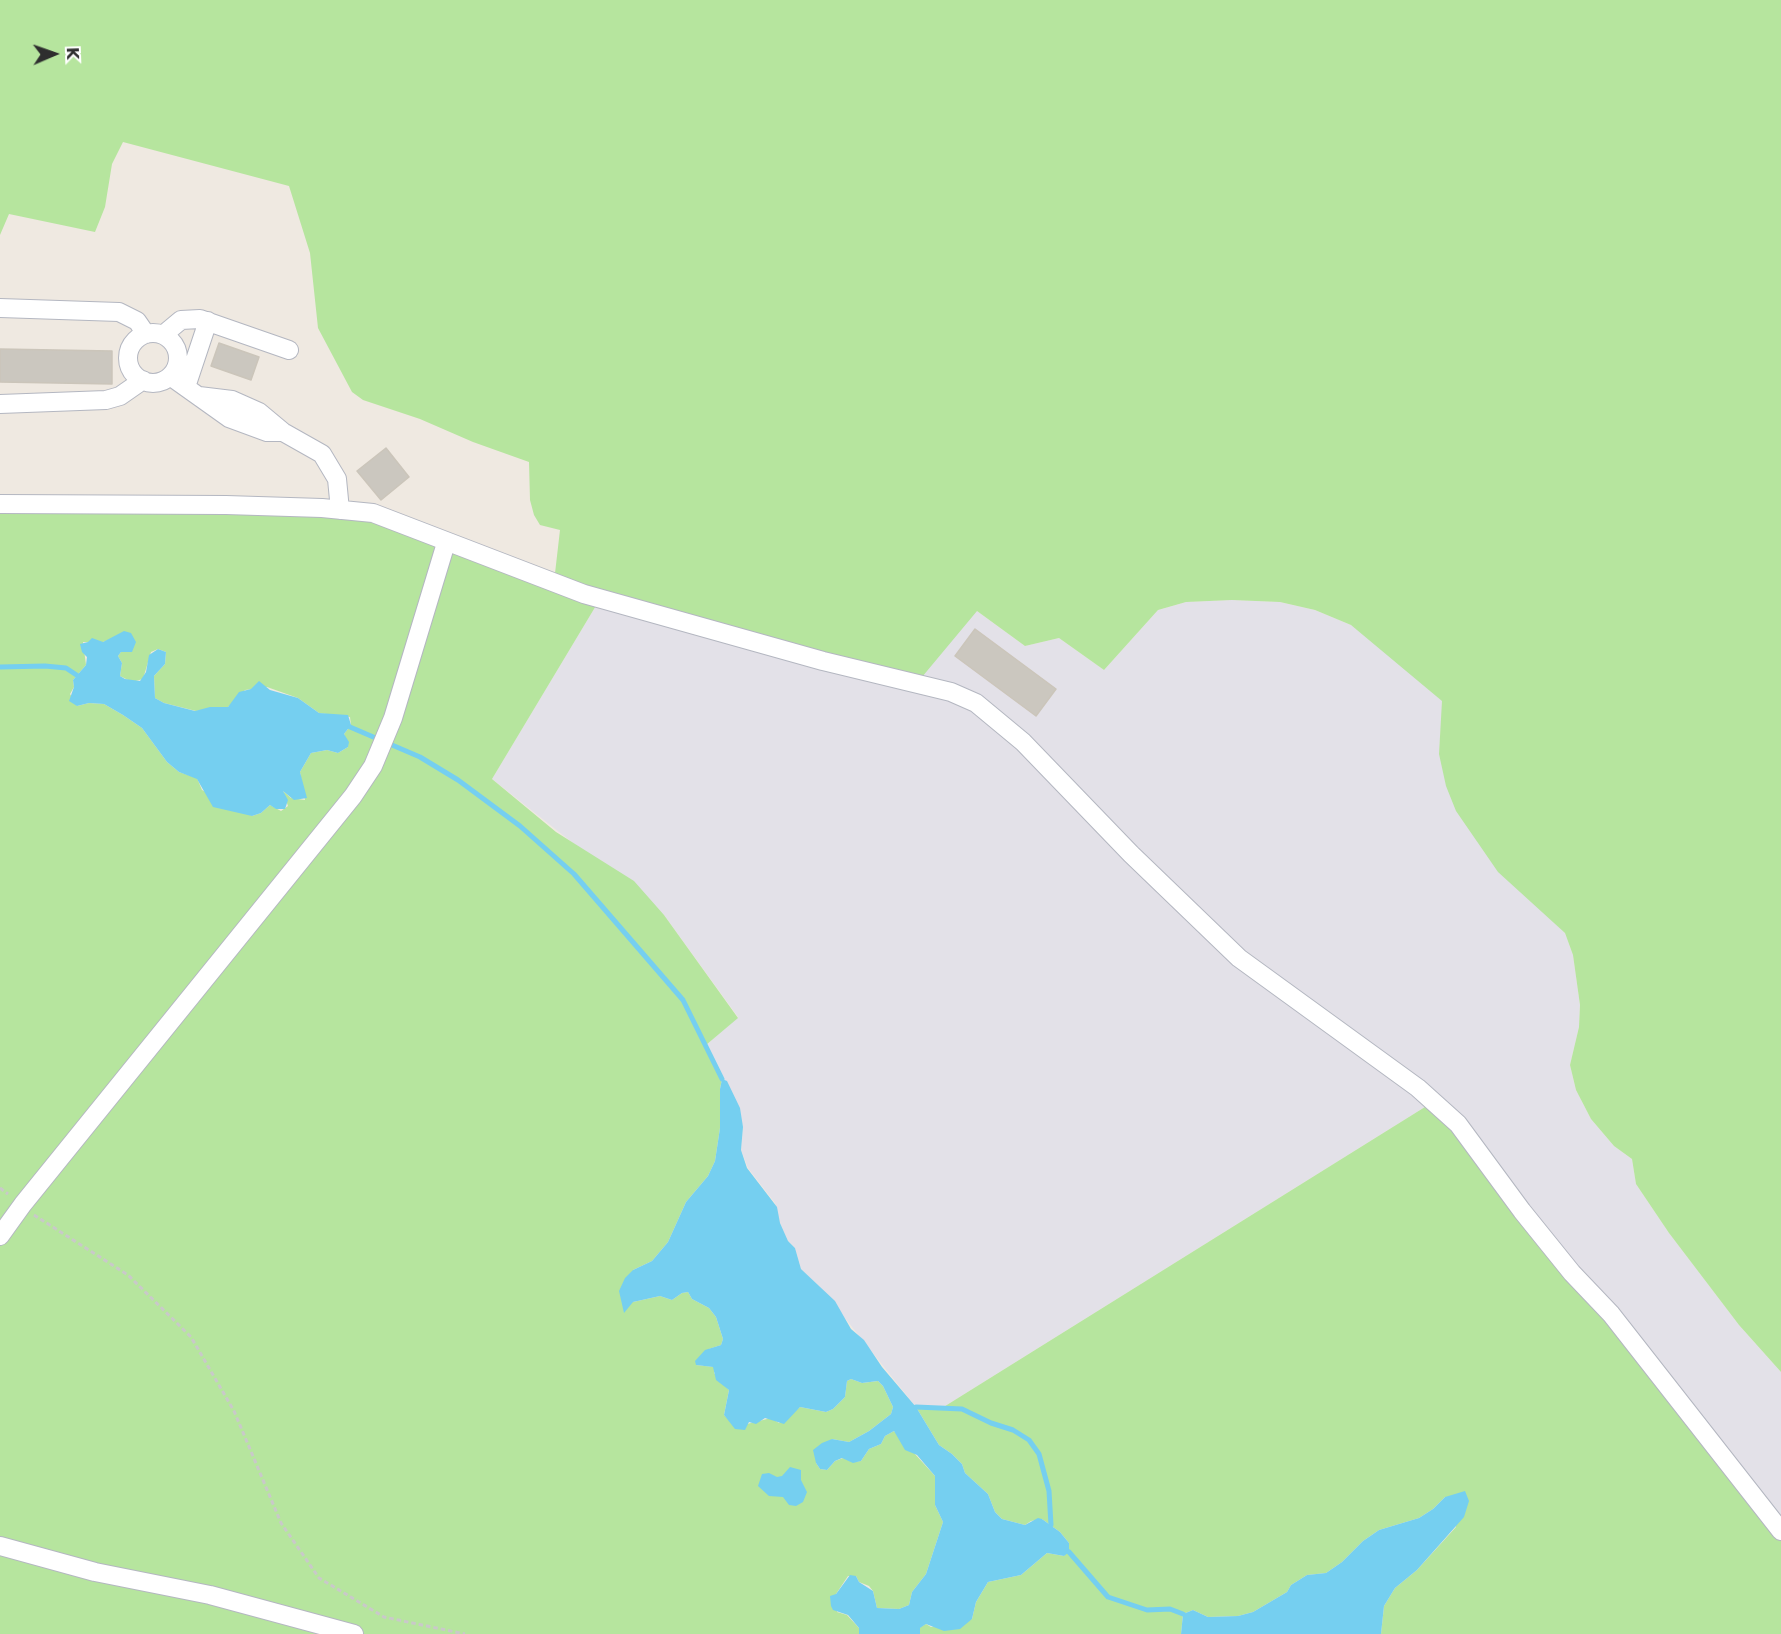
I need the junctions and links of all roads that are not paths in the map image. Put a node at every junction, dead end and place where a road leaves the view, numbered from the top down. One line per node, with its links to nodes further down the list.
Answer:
1 (0, 308): 3 (street)
2 (208, 321): 3 (street); 4 (street); 7 (street)
3 (155, 335): 5 (street); 6 (street)
4 (289, 350)
5 (170, 376): 6 (street); 7 (street)
6 (143, 380): 8 (street)
7 (192, 391): 10 (street)
8 (0, 404)
9 (0, 504): 10 (street)
10 (340, 510): 11 (street)
11 (446, 543): 12 (street); 13 (street)
12 (0, 1236)
13 (1781, 1531)
14 (0, 1546): 15 (street)
15 (354, 1634)

